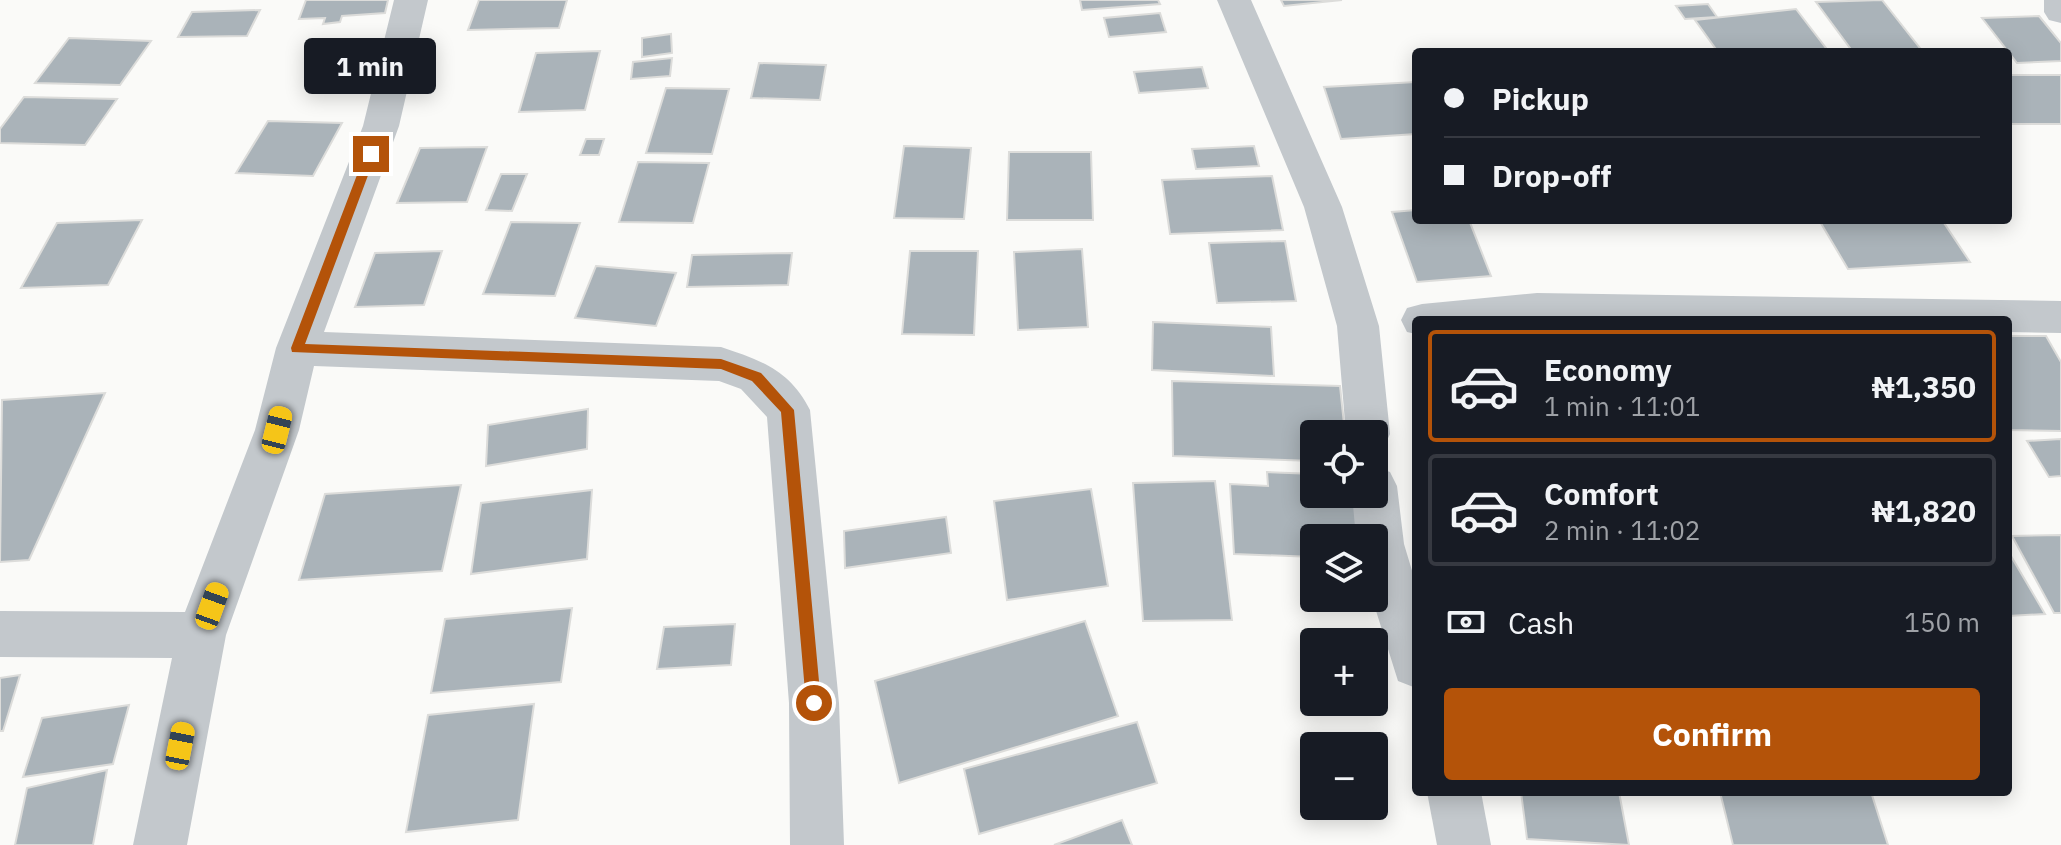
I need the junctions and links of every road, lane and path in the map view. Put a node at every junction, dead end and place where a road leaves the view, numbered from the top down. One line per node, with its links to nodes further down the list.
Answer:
1 (411, 0): 11 (street)
2 (1234, 0): 10 (street)
3 (2061, 0): 4 (street)
4 (2061, 12)
5 (1464, 316): 6 (street)
6 (1996, 316)
7 (2012, 316): 8 (street)
8 (2061, 317)
9 (1412, 321): 10 (street)
10 (1358, 326): 12 (street)
11 (297, 348): 15 (street); 19 (street)
12 (1367, 420)
13 (1376, 508): 16 (street)
14 (0, 634): 15 (street)
15 (201, 635): 18 (street)
16 (1412, 651)
17 (1455, 796): 20 (street)
18 (160, 845)
19 (817, 845)
20 (1464, 845)

